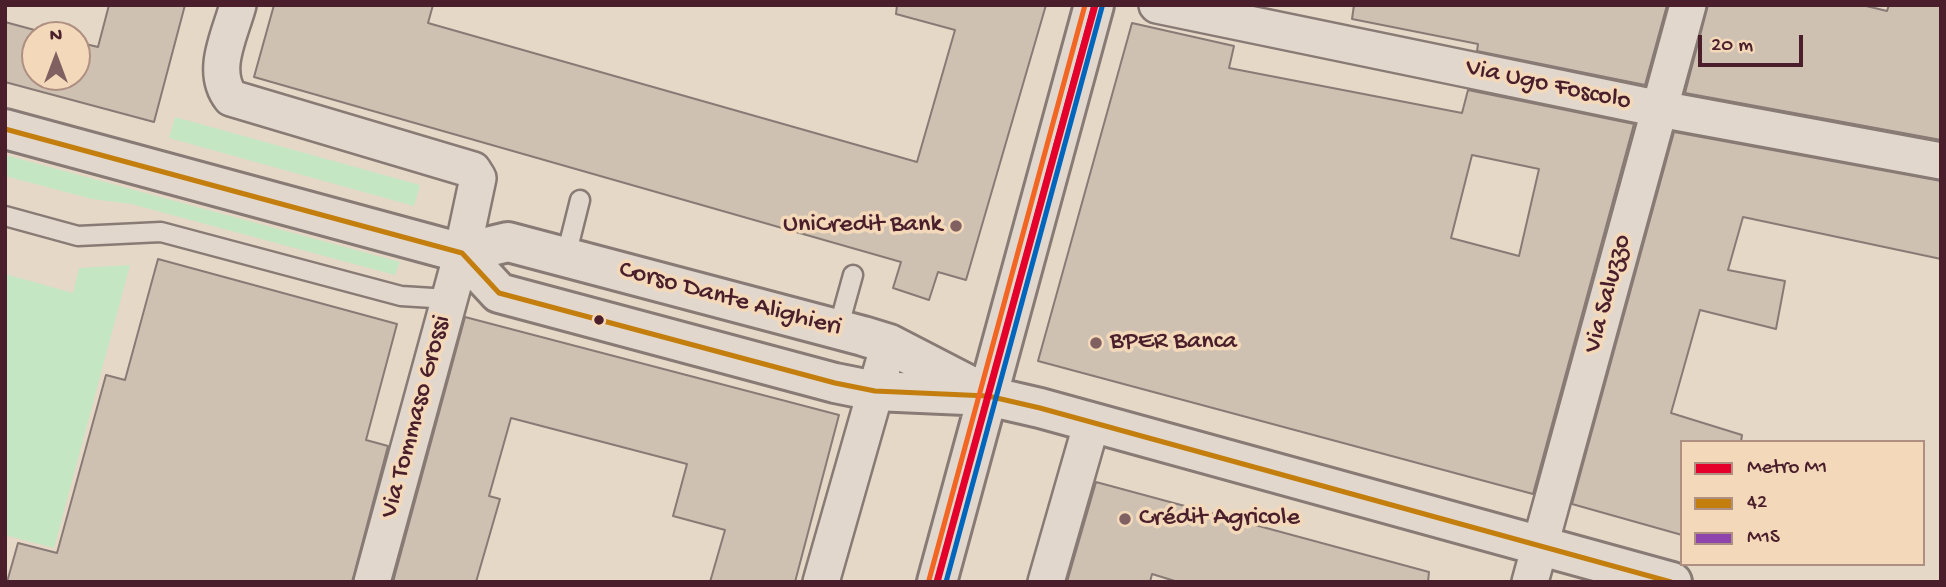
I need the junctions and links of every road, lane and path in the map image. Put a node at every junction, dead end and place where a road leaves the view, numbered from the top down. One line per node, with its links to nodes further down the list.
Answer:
1 (238, 5): 10 (street)
2 (1094, 5): 18 (street)
3 (1157, 5): 5 (street, Via Ugo Foscolo)
4 (1688, 5): 5 (street, Via Saluzzo)
5 (1660, 109): 7 (street, Via Ugo Foscolo); 20 (street, Via Saluzzo)
6 (5, 129): 10 (street, Corso Dante Alighieri)
7 (1941, 161)
8 (580, 200): 11 (lane)
9 (5, 216): 14 (lane)
10 (462, 253): 11 (street, Corso Dante Alighieri); 13 (street); 14 (street, Via Tommaso Grossi)
11 (566, 256): 15 (street, Corso Dante Alighieri)
12 (853, 275): 15 (lane)
13 (499, 293): 14 (street); 17 (street, Corso Dante Alighieri)
14 (449, 299): 21 (street, Via Tommaso Grossi)
15 (838, 329): 16 (street, Corso Dante Alighieri)
16 (889, 344): 17 (street); 18 (street, Corso Dante Alighieri)
17 (875, 391): 18 (street, Corso Dante Alighieri); 22 (street)
18 (988, 396): 19 (street, Corso Dante Alighieri); 23 (street)
19 (1092, 422): 20 (street, Corso Dante Alighieri); 24 (street)
20 (1541, 545): 25 (street, Via Saluzzo); 26 (street, Corso Dante Alighieri)
21 (372, 582)
22 (821, 582)
23 (937, 582)
24 (1046, 582)
25 (1530, 582)
26 (1672, 582)

